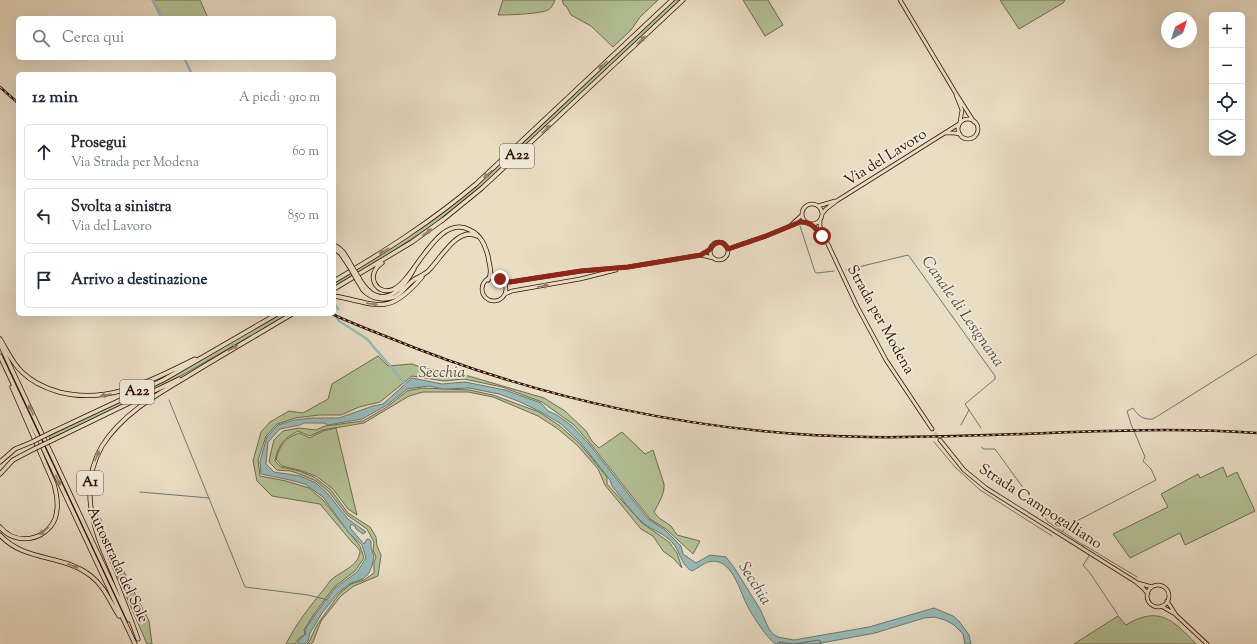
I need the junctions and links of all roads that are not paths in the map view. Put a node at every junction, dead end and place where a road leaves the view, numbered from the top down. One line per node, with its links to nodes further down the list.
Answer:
1 (672, 0): 25 (highway, A22, one-way to 25)
2 (683, 0): 19 (highway, A22, one-way to 2)
3 (900, 0): 4 (main road)
4 (955, 92): 5 (main road); 6 (main road)
5 (974, 122): 6 (main road); 8 (main road, Via del Lavoro)
6 (960, 123): 7 (main road, Via del Lavoro); 8 (main road)
7 (945, 134): 8 (main road, Via del Lavoro); 9 (main road, Via del Lavoro)
8 (960, 134)
9 (838, 200): 10 (main road, Via del Lavoro); 11 (main road, Via del Lavoro)
10 (818, 206): 11 (main road); 12 (main road, Via del Lavoro)
11 (822, 214): 13 (main road)
12 (802, 215): 14 (main road); 16 (main road, Via del Lavoro)
13 (820, 220): 15 (main road); 17 (main road)
14 (806, 222): 15 (main road); 16 (main road, Via del Lavoro)
15 (811, 224): 17 (main road)
16 (788, 227): 22 (main road, Via del Lavoro)
17 (826, 240): 49 (main road, Strada per Modena)
18 (482, 241): 27 (highway); 30 (highway); 31 (highway)
19 (412, 242): 27 (highway); 38 (highway, A22)
20 (336, 246): 28 (highway)
21 (711, 249): 22 (main road); 24 (main road); 26 (main road)
22 (728, 249): 26 (main road, Via del Lavoro)
23 (336, 250): 28 (highway)
24 (701, 255): 26 (main road); 29 (main road)
25 (372, 258): 32 (highway); 35 (highway, A22)
26 (713, 258)
27 (420, 260): 34 (highway)
28 (350, 265): 34 (highway, bridge)
29 (628, 267): 37 (main road); 39 (main road, one-way to 29)
30 (491, 274): 33 (highway); 36 (highway)
31 (423, 275): 34 (highway); 40 (highway, one-way to 31)
32 (336, 276)
33 (496, 278): 36 (main road); 37 (main road)
34 (358, 279)
35 (336, 280)
36 (488, 280): 39 (main road)
37 (503, 281): 39 (main road)
38 (336, 288)
39 (505, 294)
40 (336, 296)
41 (274, 316): 45 (highway, A22)
42 (289, 316): 48 (highway, one-way to 42)
43 (0, 339): 45 (highway, one-way to 43)
44 (0, 344): 62 (highway, Autostrada del Sole / A1, one-way to 44)
45 (220, 347): 51 (highway, A22, bridge)
46 (0, 356): 47 (highway, Autostrada del Sole / A1)
47 (5, 367): 53 (highway, A1, one-way to 53); 61 (highway, Autostrada del Sole / A1, one-way to 61)
48 (199, 368): 52 (highway, bridge); 62 (highway, A1, one-way to 48)
49 (932, 428)
50 (940, 440): 55 (main road, Strada Campogalliano)
51 (0, 462)
52 (0, 474)
53 (0, 527)
54 (0, 535): 61 (highway, one-way to 61)
55 (1136, 582): 56 (main road); 57 (main road)
56 (1152, 587): 57 (main road); 58 (main road)
57 (1148, 594): 59 (main road)
58 (1167, 601): 59 (main road); 60 (main road)
59 (1162, 606): 60 (main road)
60 (1176, 615): 65 (main road)
61 (128, 630): 63 (highway, Autostrada del Sole / A1)
62 (138, 639): 64 (highway, Autostrada del Sole / A1)
63 (135, 644)
64 (141, 644)
65 (1207, 644)

